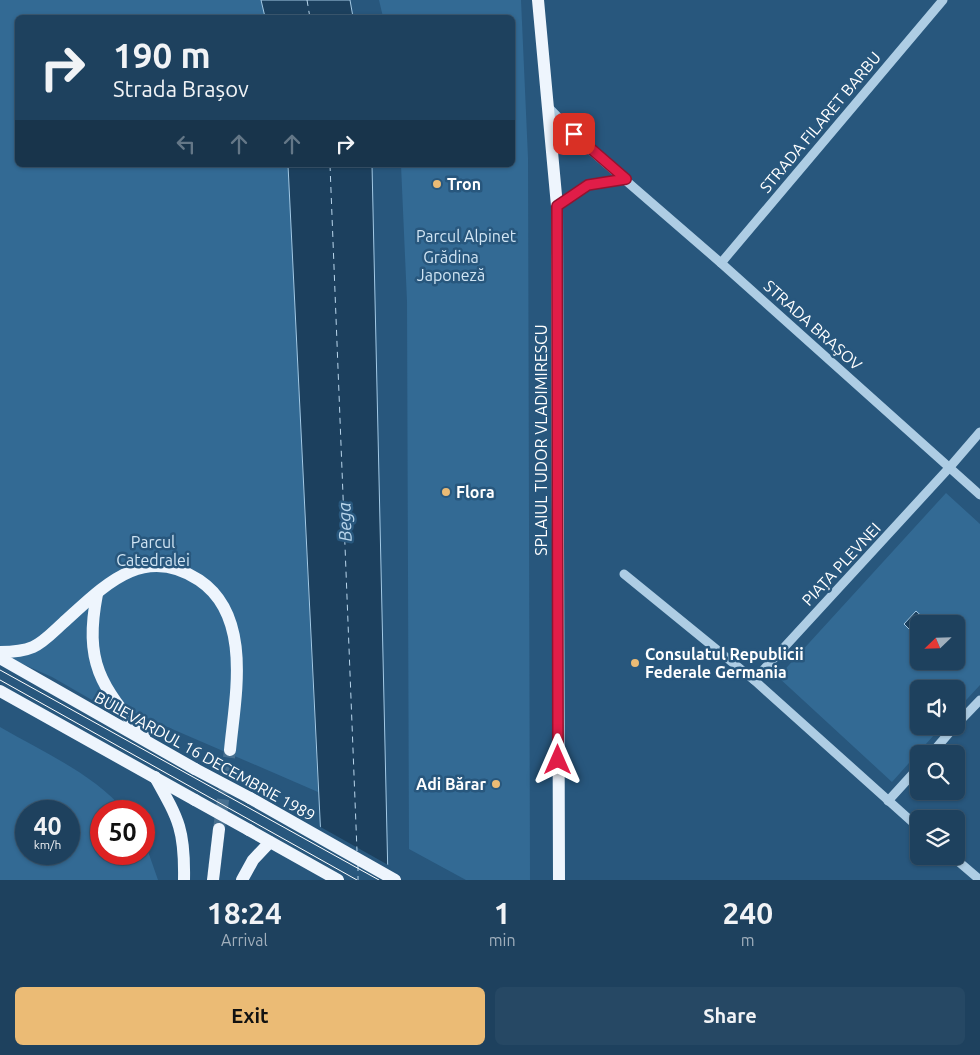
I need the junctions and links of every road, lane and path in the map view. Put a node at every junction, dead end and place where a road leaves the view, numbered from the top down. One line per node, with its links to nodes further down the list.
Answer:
1 (538, 0): 3 (main road, SPLAIUL TUDOR VLADIMIRESCU)
2 (943, 0): 6 (street, STRADA FILARET BARBU)
3 (548, 107): 4 (street, STRADA BRAȘOV); 5 (main road, SPLAIUL TUDOR VLADIMIRESCU)
4 (626, 179): 5 (street); 6 (street, STRADA BRAȘOV)
5 (557, 206): 34 (main road, SPLAIUL TUDOR VLADIMIRESCU)
6 (721, 263): 8 (street, STRADA BRAȘOV)
7 (980, 432): 8 (street, PIAȚA PLEVNEI)
8 (950, 468): 9 (street, STRADA BRAȘOV); 14 (street, PIAȚA PLEVNEI)
9 (980, 495)
10 (624, 574): 14 (street)
11 (97, 594): 12 (main road); 19 (main road); 21 (main road)
12 (0, 652)
13 (0, 658): 19 (main road, BULEVARDUL 16 DECEMBRIE 1989)
14 (754, 680): 24 (street)
15 (0, 691): 22 (main road)
16 (980, 700): 17 (street)
17 (965, 716)
18 (948, 735): 20 (street)
19 (150, 744): 33 (main road, BULEVARDUL 16 DECEMBRIE 1989, bridge)
20 (939, 745)
21 (230, 750)
22 (155, 777): 27 (main road, bridge); 29 (main road)
23 (910, 777): 24 (street)
24 (888, 801): 25 (street)
25 (910, 820)
26 (219, 829): 30 (main road)
27 (270, 842): 31 (main road); 32 (main road)
28 (962, 865): 35 (street)
29 (184, 880)
30 (213, 880)
31 (242, 880)
32 (338, 880)
33 (395, 880)
34 (559, 880)
35 (980, 880)

